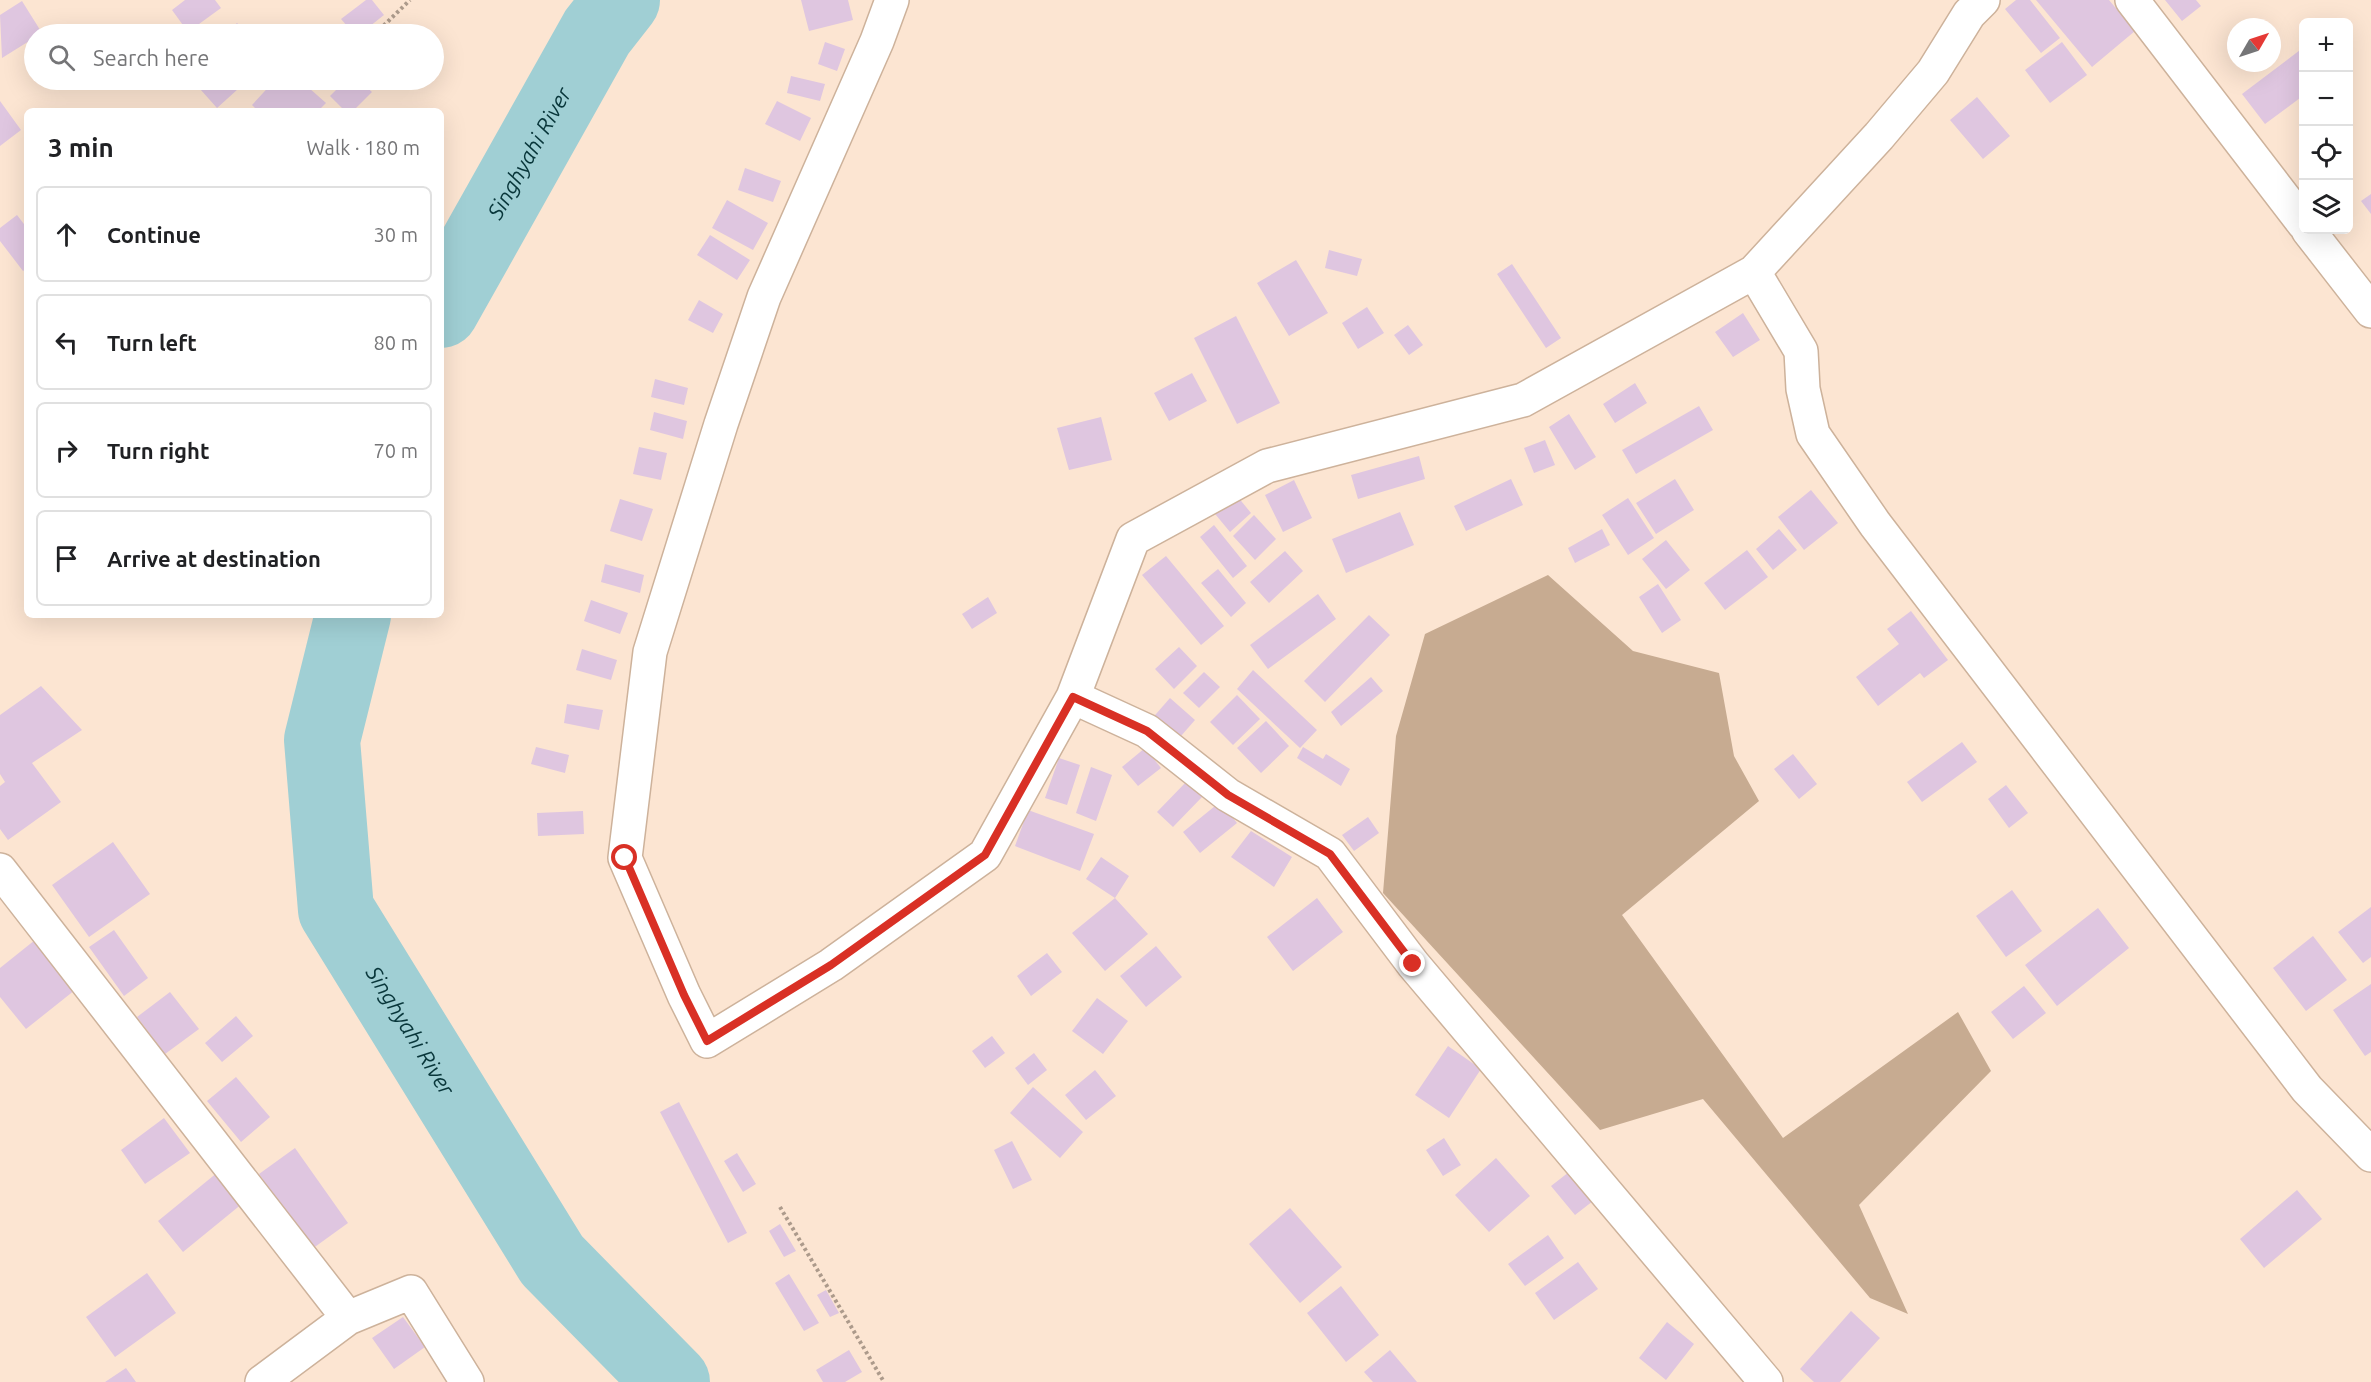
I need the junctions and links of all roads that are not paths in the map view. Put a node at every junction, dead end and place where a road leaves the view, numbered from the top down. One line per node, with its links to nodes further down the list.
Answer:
1 (892, 0): 8 (street)
2 (2132, 0): 4 (street)
3 (1969, 5): 6 (street)
4 (2299, 217)
5 (2311, 234): 7 (street)
6 (1754, 272): 8 (street); 10 (street)
7 (2371, 311)
8 (1073, 697): 14 (street)
9 (0, 870): 11 (street)
10 (2371, 1155)
11 (348, 1318): 12 (street); 13 (street)
12 (262, 1382)
13 (467, 1382)
14 (1766, 1382)

